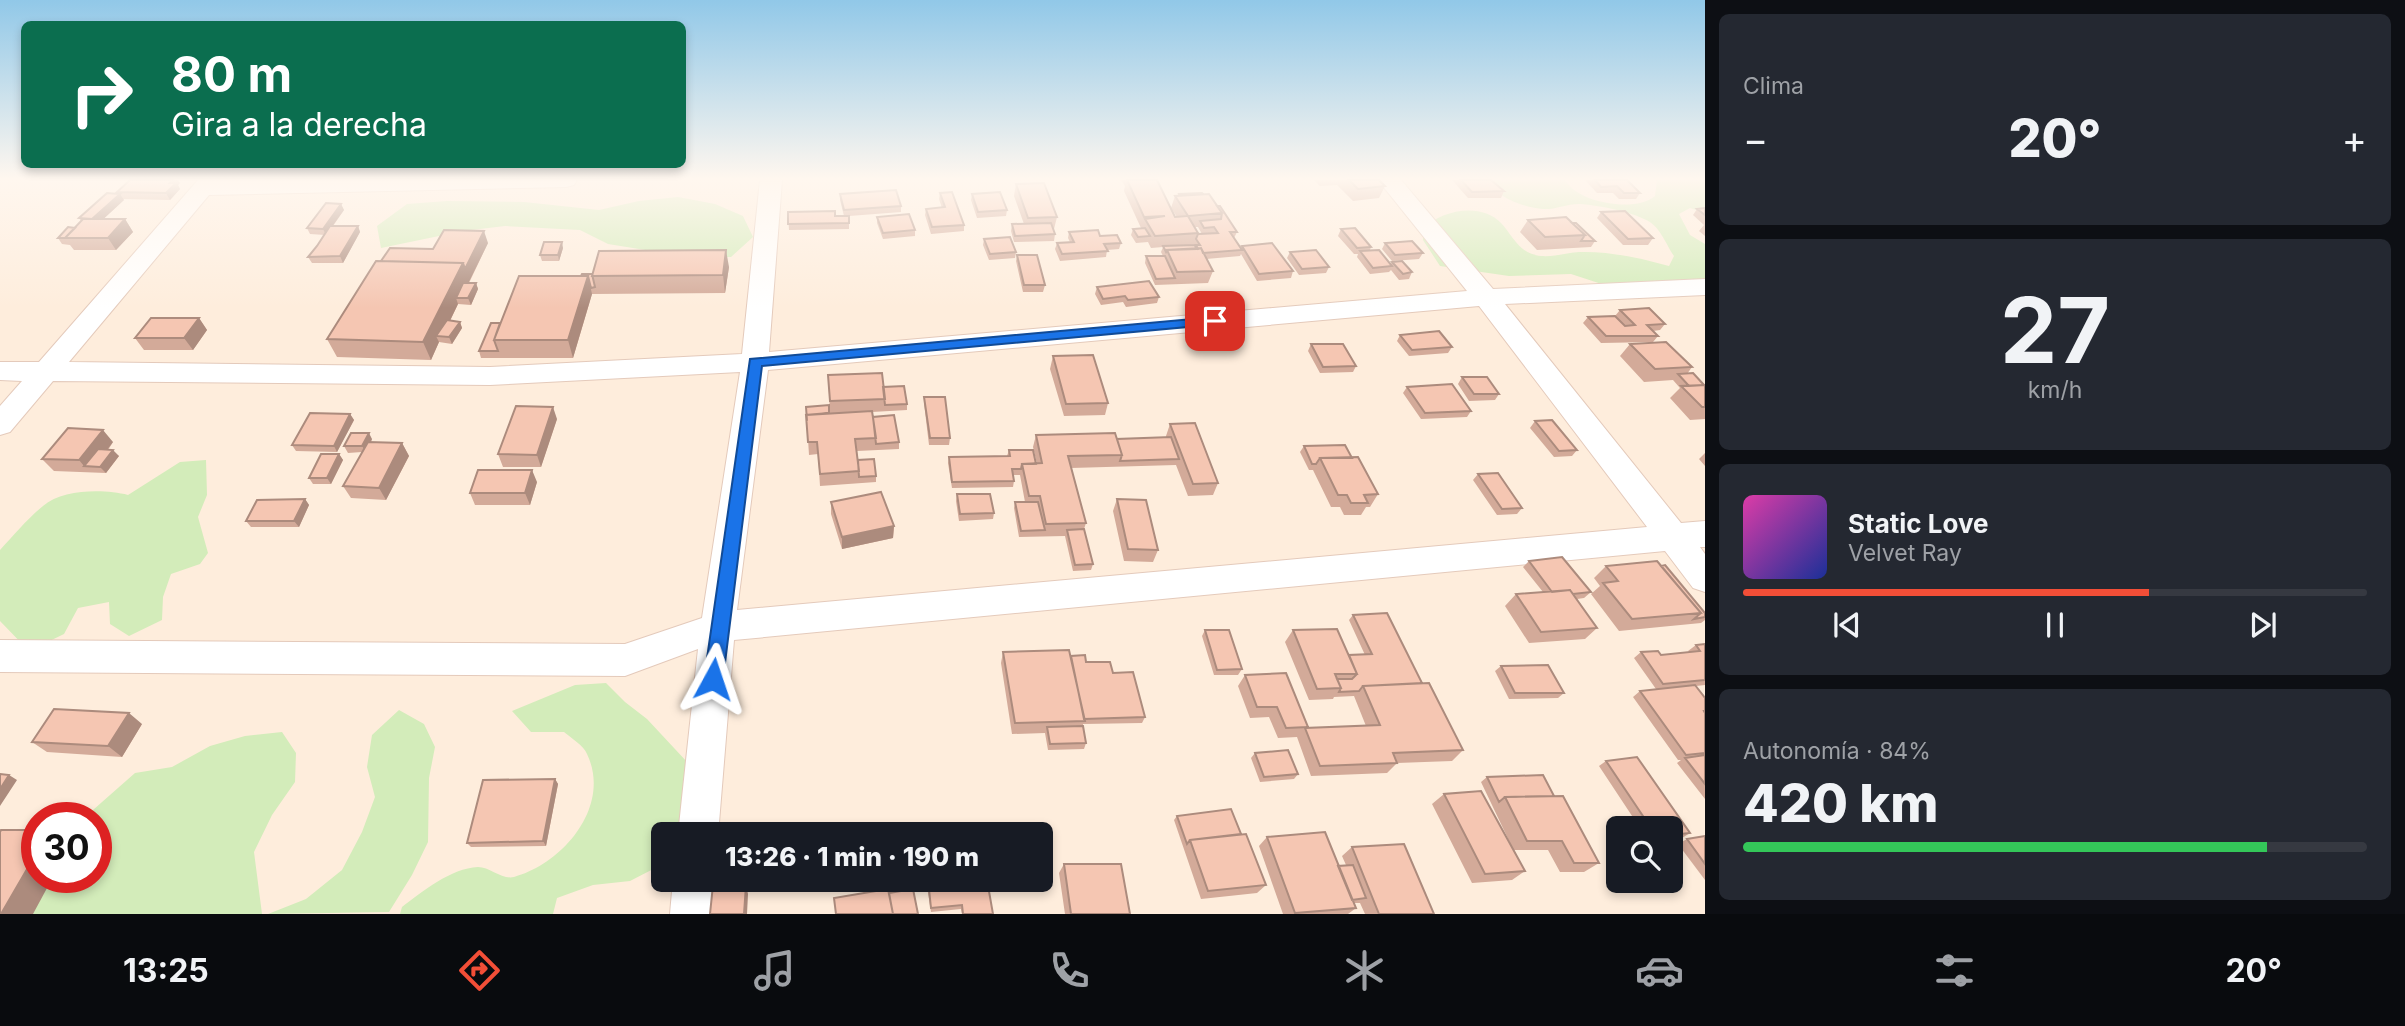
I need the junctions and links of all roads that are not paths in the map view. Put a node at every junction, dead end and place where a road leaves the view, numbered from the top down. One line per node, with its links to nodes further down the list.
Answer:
1 (174, 223): 8 (street)
2 (767, 223): 6 (street)
3 (1424, 223): 5 (street)
4 (1705, 287): 5 (street)
5 (1486, 298): 6 (street); 10 (street)
6 (755, 362): 8 (street); 12 (street)
7 (0, 371): 8 (street)
8 (46, 373): 9 (street)
9 (0, 425)
10 (1689, 535): 11 (street); 12 (street)
11 (1705, 578)
12 (718, 627): 13 (street); 14 (street)
13 (0, 656)
14 (699, 822)
15 (693, 892): 16 (street)
16 (691, 914)

